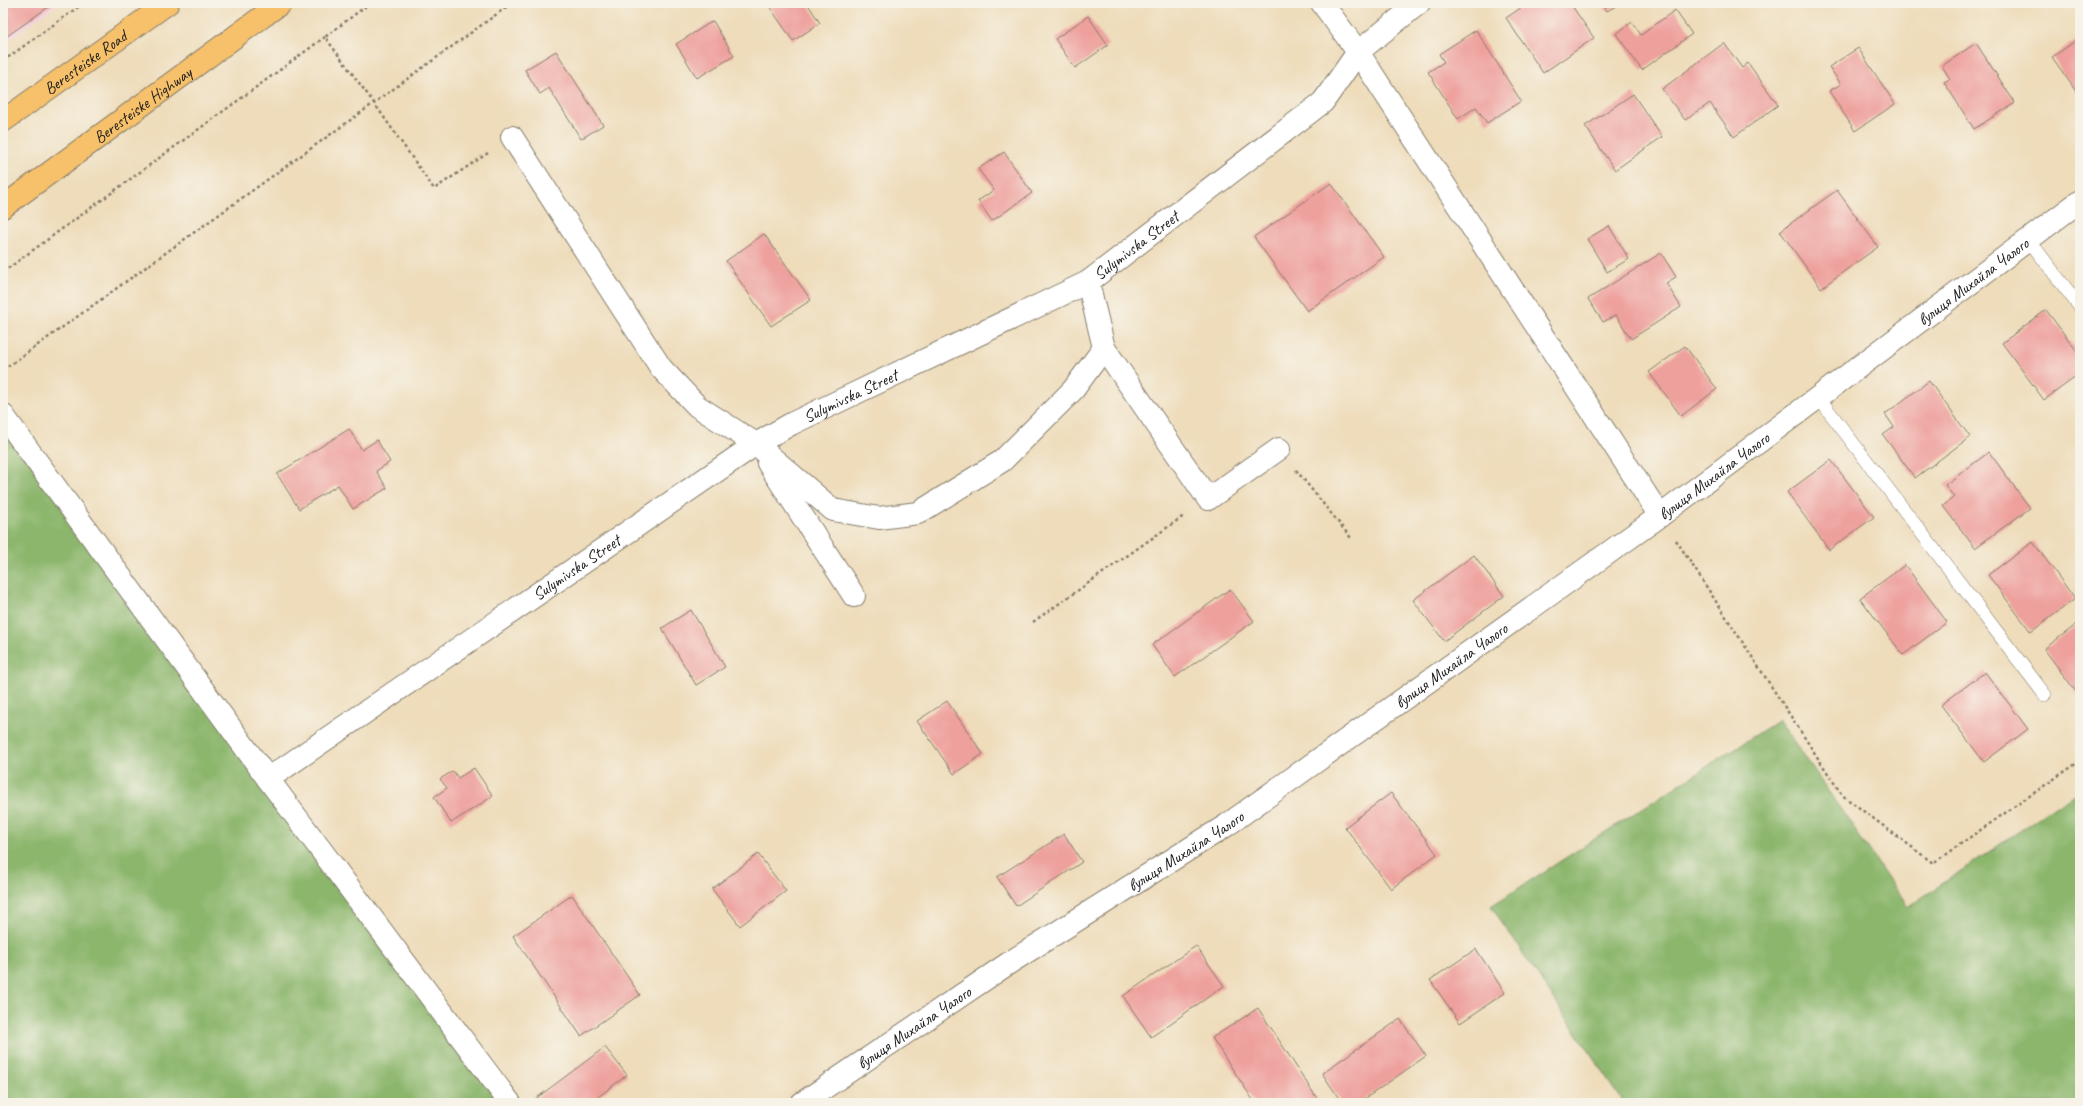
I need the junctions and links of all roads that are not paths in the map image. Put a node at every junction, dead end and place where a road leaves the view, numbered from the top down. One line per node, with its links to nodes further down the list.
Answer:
1 (281, 3): 9 (highway, Beresteiske Highway)
2 (1322, 3): 5 (street)
3 (1419, 3): 5 (street, Sulymivska Street)
4 (158, 6): 6 (highway, Beresteiske Road)
5 (1358, 52): 11 (street, Sulymivska Street); 18 (street)
6 (3, 121)
7 (512, 137): 16 (street)
8 (2080, 201): 10 (street, вулиця Михайла Чалого)
9 (3, 207)
10 (2028, 239): 12 (lane); 14 (street, вулиця Михайла Чалого)
11 (1088, 282): 13 (street); 16 (street, Sulymivska Street)
12 (2080, 307)
13 (1104, 348): 16 (street); 17 (street)
14 (1818, 397): 18 (street, вулиця Михайла Чалого); 20 (lane)
15 (3, 415): 21 (street)
16 (756, 444): 19 (street); 21 (street, Sulymivska Street)
17 (1279, 450)
18 (1660, 516): 23 (street, вулиця Михайла Чалого)
19 (854, 596)
20 (2045, 695)
21 (268, 779): 22 (street)
22 (510, 1103)
23 (802, 1103)

